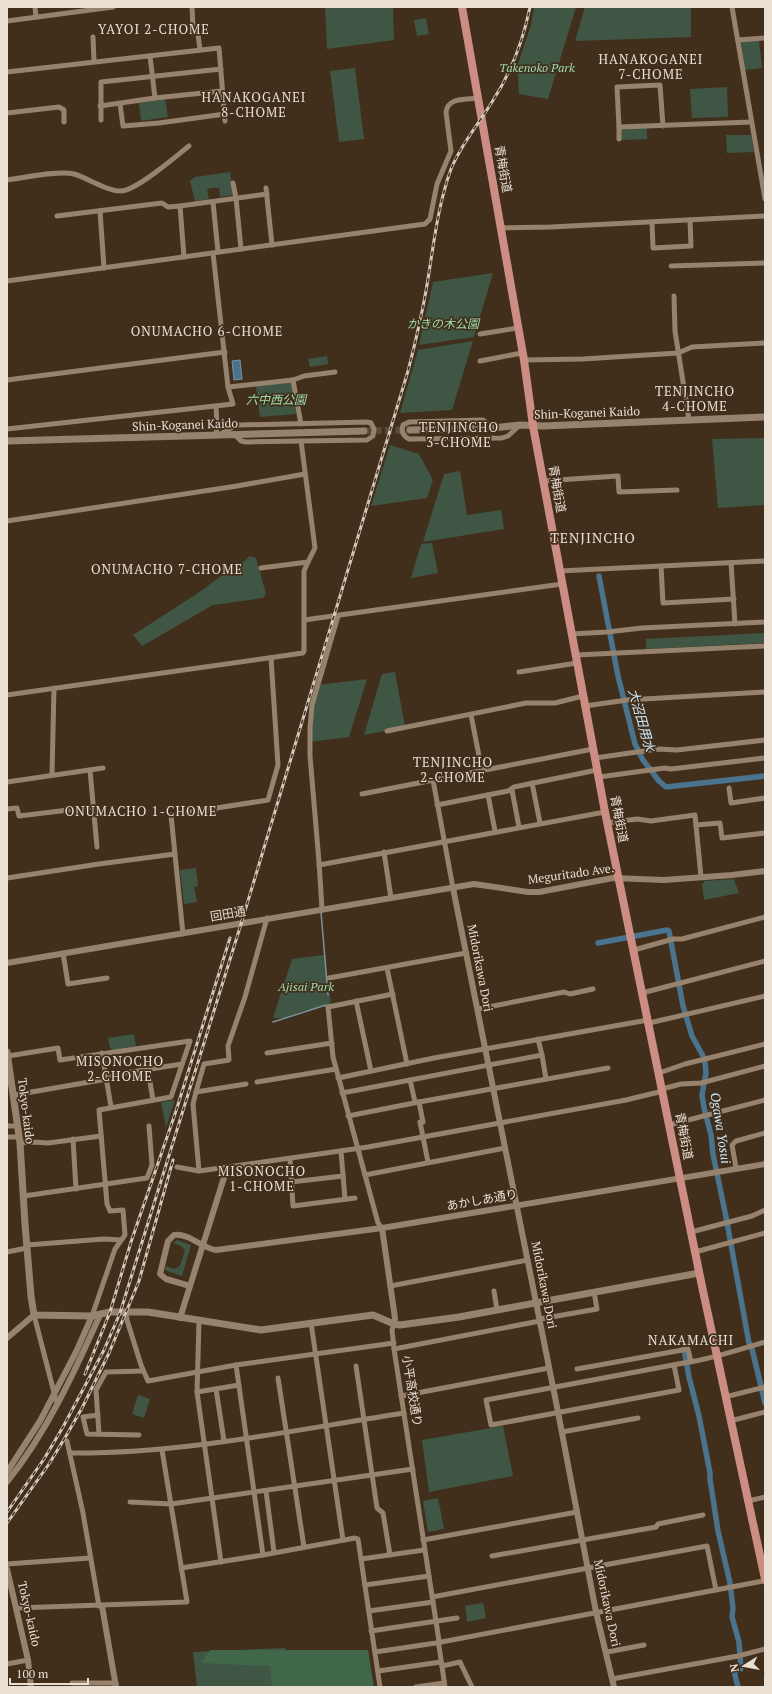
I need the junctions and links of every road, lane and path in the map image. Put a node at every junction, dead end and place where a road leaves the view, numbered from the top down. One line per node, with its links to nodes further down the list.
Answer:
1 (36, 7): 6 (street)
2 (113, 7): 6 (street)
3 (192, 7): 11 (street)
4 (462, 7): 19 (main road, 青梅街道)
5 (732, 7): 10 (street)
6 (36, 17): 7 (street)
7 (7, 21)
8 (93, 37): 13 (street)
9 (765, 38): 10 (street)
10 (738, 40): 27 (street)
11 (200, 50): 12 (street); 14 (street)
12 (150, 56): 13 (street); 16 (street)
13 (94, 61): 15 (street)
14 (221, 69): 16 (street); 17 (street)
15 (7, 72)
16 (153, 76): 18 (street); 21 (street)
17 (222, 91): 18 (street); 23 (street)
18 (155, 98): 20 (street)
19 (478, 98): 43 (main road, 青梅街道); 44 (street)
20 (120, 104): 21 (street); 23 (street)
21 (100, 106): 24 (street)
22 (7, 113): 26 (street)
23 (225, 114): 25 (street)
24 (101, 120)
25 (225, 121)
26 (64, 122)
27 (751, 122): 28 (street); 35 (street)
28 (663, 126): 29 (street); 29 (street)
29 (620, 127): 30 (street)
30 (620, 140)
31 (189, 146): 32 (street)
32 (7, 180)
33 (233, 182): 34 (street)
34 (236, 198): 36 (street); 44 (street); 45 (street)
35 (765, 199)
36 (213, 202): 37 (street); 46 (street)
37 (180, 206): 38 (street); 47 (street)
38 (100, 211): 39 (street); 50 (street)
39 (57, 216)
40 (765, 216): 41 (street)
41 (690, 220): 42 (street); 42 (street)
42 (652, 222): 43 (street)
43 (500, 228): 53 (main road, 青梅街道)
44 (272, 245): 45 (street)
45 (241, 249): 46 (street)
46 (215, 253): 47 (street); 56 (street)
47 (184, 257): 50 (street)
48 (765, 264): 49 (street)
49 (671, 266)
50 (104, 268): 51 (street)
51 (7, 281)
52 (674, 296): 57 (street)
53 (518, 328): 54 (street); 58 (main road, 青梅街道)
54 (480, 334)
55 (765, 343): 57 (street)
56 (225, 352): 61 (street); 63 (street)
57 (678, 353): 58 (street); 66 (street)
58 (523, 357): 59 (street); 69 (main road, 青梅街道)
59 (480, 361)
60 (335, 372): 62 (street)
61 (7, 380)
62 (293, 380): 63 (street); 67 (street)
63 (228, 387): 64 (street)
64 (216, 406): 71 (street); 74 (street)
65 (765, 417): 66 (main road, Shin-Koganei Kaido)
66 (689, 420): 69 (main road, Shin-Koganei Kaido)
67 (301, 424): 74 (street); 77 (street)
68 (520, 425): 69 (main road, Shin-Koganei Kaido); 70 (main road, Shin-Koganei Kaido); 70 (street)
69 (533, 426): 79 (main road, 青梅街道)
70 (493, 428): 72 (main road, Shin-Koganei Kaido)
71 (7, 429)
72 (410, 430)
73 (364, 431): 75 (main road, Shin-Koganei Kaido)
74 (219, 434): 75 (main road, Shin-Koganei Kaido); 76 (main road, Shin-Koganei Kaido)
75 (234, 434): 77 (street)
76 (7, 441)
77 (301, 442): 78 (street)
78 (305, 474): 81 (street); 83 (street)
79 (543, 481): 80 (street); 87 (main road, 青梅街道)
80 (678, 490)
81 (7, 521)
82 (765, 561): 84 (street)
83 (308, 562): 86 (street); 91 (street)
84 (731, 563): 85 (street); 89 (street)
85 (661, 566): 87 (street); 89 (street)
86 (261, 568)
87 (559, 571): 88 (main road, 青梅街道)
88 (562, 584): 90 (street); 94 (main road, 青梅街道)
89 (734, 600): 93 (street)
90 (338, 616): 91 (street); 137 (street)
91 (304, 620): 96 (street)
92 (765, 622): 93 (street)
93 (735, 624): 94 (street)
94 (571, 634): 97 (main road, 青梅街道)
95 (765, 646): 97 (street)
96 (270, 658): 99 (street); 136 (street)
97 (576, 659): 98 (street); 102 (main road, 青梅街道)
98 (519, 672)
99 (54, 688): 101 (street); 114 (street)
100 (765, 692): 103 (street)
101 (7, 695)
102 (584, 696): 103 (main road, 青梅街道); 104 (street)
103 (585, 706): 107 (main road, 青梅街道)
104 (471, 715): 105 (street); 112 (street)
105 (387, 732)
106 (765, 740): 108 (street)
107 (593, 749): 108 (main road, 青梅街道); 112 (street)
108 (595, 758): 113 (main road, 青梅街道)
109 (765, 758): 113 (street)
110 (103, 768): 111 (street)
111 (90, 770): 114 (street); 124 (street)
112 (482, 771): 115 (street)
113 (598, 774): 117 (street); 126 (main road, 青梅街道)
114 (52, 775): 116 (street)
115 (432, 780): 120 (street); 123 (street)
116 (7, 782)
117 (532, 783): 119 (street); 127 (street)
118 (729, 788): 122 (street)
119 (512, 790): 121 (street); 130 (street)
120 (362, 794)
121 (488, 795): 123 (street); 131 (street)
122 (765, 798)
123 (437, 805): 133 (street)
124 (94, 807): 125 (street); 134 (street)
125 (7, 809)
126 (605, 812): 127 (street); 128 (main road, 青梅街道)
127 (540, 823): 130 (street)
128 (607, 823): 129 (street); 140 (main road, 青梅街道)
129 (696, 825): 132 (street); 141 (street)
130 (519, 827): 131 (street)
131 (495, 831): 133 (street)
132 (765, 833)
133 (444, 841): 135 (street); 142 (street)
134 (97, 847)
135 (384, 852): 137 (street); 143 (street)
136 (175, 854): 139 (street); 147 (street)
137 (320, 865): 144 (street)
138 (765, 871): 141 (street, Meguritado Ave.)
139 (7, 878)
140 (618, 878): 141 (street, Meguritado Ave.); 142 (street, Meguritado Ave.); 148 (main road, 青梅街道)
141 (701, 878)
142 (453, 888): 143 (street, 回田通); 150 (street, Midorikawa Dori)
143 (391, 898): 144 (street, 回田通)
144 (322, 909): 146 (street, 回田通)
145 (765, 917): 148 (street)
146 (267, 918): 147 (street, 回田通); 188 (street)
147 (183, 934): 149 (street, 回田通)
148 (634, 950): 157 (main road, 青梅街道)
149 (63, 953): 152 (street, 回田通); 154 (street)
150 (466, 953): 153 (street); 161 (street, Midorikawa Dori)
151 (765, 961): 157 (street)
152 (7, 962)
153 (387, 968): 155 (street); 158 (street)
154 (107, 978)
155 (329, 978)
156 (593, 989): 161 (street)
157 (642, 993): 162 (main road, 青梅街道)
158 (393, 994): 160 (street); 172 (street)
159 (765, 996): 162 (street)
160 (356, 1002): 164 (street, 小平高校通り); 178 (street)
161 (478, 1009): 166 (street, Midorikawa Dori)
162 (648, 1021): 163 (street); 179 (main road, 青梅街道)
163 (538, 1039): 166 (street); 170 (street)
164 (332, 1043): 168 (street); 176 (street, 小平高校通り)
165 (765, 1044): 179 (street)
166 (485, 1049): 172 (street); 173 (street, Midorikawa Dori)
167 (102, 1053): 169 (street); 171 (street); 180 (street)
168 (267, 1053)
169 (7, 1054): 189 (main road, Tokyo-kaido)
170 (542, 1055): 173 (street); 182 (street)
171 (182, 1064): 177 (street); 191 (street)
172 (407, 1064): 178 (street)
173 (489, 1065): 183 (street); 186 (street, Midorikawa Dori)
174 (765, 1066): 187 (street)
175 (608, 1068): 182 (street)
176 (336, 1069): 181 (street, 小平高校通り); 184 (street)
177 (148, 1070): 180 (street); 191 (street)
178 (371, 1071): 181 (street)
179 (659, 1073): 187 (main road, 青梅街道)
180 (107, 1077): 189 (street); 194 (street)
181 (338, 1078): 190 (street, 小平高校通り)
182 (546, 1079): 186 (street)
183 (410, 1080): 190 (street); 193 (street)
184 (257, 1082)
185 (246, 1084): 188 (street)
186 (493, 1088): 193 (street); 196 (street, Midorikawa Dori)
187 (662, 1090): 196 (street); 197 (main road, 青梅街道)
188 (196, 1092): 216 (street)
189 (12, 1093): 199 (main road, Tokyo-kaido)
190 (342, 1093): 195 (street, 小平高校通り)
191 (153, 1100): 194 (street)
192 (765, 1100): 197 (street)
193 (417, 1102): 195 (street); 204 (street)
194 (111, 1107): 202 (street)
195 (348, 1116): 207 (street, 小平高校通り)
196 (500, 1122): 204 (street); 208 (street, Midorikawa Dori)
197 (669, 1125): 219 (main road, 青梅街道)
198 (7, 1126): 199 (street)
199 (18, 1126): 206 (main road, Tokyo-kaido)
200 (149, 1126): 221 (street)
201 (765, 1133): 215 (street)
202 (101, 1136): 205 (street); 221 (street)
203 (7, 1137): 206 (street)
204 (423, 1137): 207 (street); 211 (street)
205 (73, 1139): 206 (street); 222 (street)
206 (19, 1140): 223 (main road, Tokyo-kaido)
207 (358, 1148): 209 (street); 217 (street, 小平高校通り)
208 (505, 1148): 211 (street); 226 (street, Midorikawa Dori)
209 (340, 1151): 210 (street); 218 (street)
210 (290, 1159): 214 (street); 220 (street)
211 (428, 1162): 217 (street)
212 (765, 1164): 215 (street, あかしあ通り)
213 (177, 1168): 216 (street)
214 (227, 1168): 216 (street); 232 (street)
215 (736, 1168): 219 (street, あかしあ通り)
216 (199, 1171)
217 (365, 1175): 228 (street, 小平高校通り)
218 (343, 1176): 220 (street); 225 (street)
219 (680, 1178): 226 (street, あかしあ通り); 229 (main road, 青梅街道)
220 (291, 1182): 225 (street)
221 (106, 1185): 222 (street); 231 (street)
222 (76, 1189): 223 (street)
223 (24, 1196): 233 (main road, Tokyo-kaido)
224 (355, 1198): 225 (street)
225 (345, 1199)
226 (517, 1205): 228 (street, あかしあ通り); 236 (street, Midorikawa Dori)
227 (765, 1210): 229 (street)
228 (382, 1228): 232 (street, あかしあ通り); 239 (street, 小平高校通り)
229 (691, 1232): 235 (main road, 青梅街道)
230 (765, 1234): 235 (street)
231 (121, 1240): 233 (street); 247 (street)
232 (202, 1246): 238 (street); 238 (street, あかしあ通り)
233 (27, 1247): 234 (street); 245 (main road, Tokyo-kaido)
234 (7, 1252)
235 (695, 1252): 237 (main road, 青梅街道)
236 (528, 1260): 239 (street); 242 (street, Midorikawa Dori)
237 (699, 1272): 241 (main road); 257 (main road, 青梅街道)
238 (190, 1286): 248 (street)
239 (390, 1286): 252 (street, 小平高校通り)
240 (494, 1290): 243 (street)
241 (594, 1292): 242 (main road); 249 (street)
242 (536, 1302): 243 (main road); 249 (street, Midorikawa Dori)
243 (497, 1310): 252 (main road)
244 (126, 1313): 246 (main road); 248 (main road); 264 (street)
245 (34, 1315): 247 (main road); 253 (street); 272 (street)
246 (100, 1315): 247 (main road); 275 (street)
247 (92, 1316): 272 (street)
248 (179, 1319): 250 (main road)
249 (540, 1320): 255 (street); 262 (street, Midorikawa Dori)
250 (199, 1322): 251 (main road); 265 (street)
251 (311, 1323): 252 (main road); 256 (street)
252 (394, 1324): 255 (street, 小平高校通り)
253 (7, 1338)
254 (765, 1342): 257 (street)
255 (394, 1346): 256 (street); 273 (street, 小平高校通り)
256 (316, 1354): 259 (street); 283 (street)
257 (716, 1356): 258 (street); 274 (main road, 青梅街道)
258 (690, 1362): 260 (street); 263 (street)
259 (236, 1365): 265 (street); 267 (street)
260 (674, 1365): 268 (street); 276 (street)
261 (356, 1366): 281 (street)
262 (549, 1368): 268 (street, Midorikawa Dori); 273 (street)
263 (577, 1369)
264 (143, 1371): 265 (street); 279 (street)
265 (197, 1372): 271 (street)
266 (278, 1378): 284 (street)
267 (239, 1385): 270 (street); 288 (street)
268 (553, 1387): 276 (street, Midorikawa Dori); 276 (street)
269 (762, 1388): 274 (street)
270 (216, 1389): 271 (street); 289 (street)
271 (197, 1392): 291 (street)
272 (55, 1393): 275 (street); 295 (street)
273 (401, 1396): 278 (street, 小平高校通り)
274 (725, 1397): 282 (main road, 青梅街道)
275 (57, 1404): 298 (street)
276 (558, 1412): 285 (street, Midorikawa Dori)
277 (765, 1412): 282 (street)
278 (404, 1413): 281 (street); 294 (street, 小平高校通り)
279 (98, 1415): 286 (street); 286 (street)
280 (638, 1418): 285 (street)
281 (364, 1419): 283 (street); 296 (street)
282 (730, 1421): 304 (main road, 青梅街道)
283 (325, 1426): 284 (street); 297 (street)
284 (287, 1431): 288 (street); 299 (street)
285 (562, 1432): 307 (street, Midorikawa Dori)
286 (99, 1434): 287 (street)
287 (139, 1435)
288 (246, 1437): 289 (street); 301 (street)
289 (224, 1440): 291 (street)
290 (67, 1441): 293 (street)
291 (204, 1444): 292 (street); 303 (street)
292 (162, 1450): 293 (street); 306 (street)
293 (70, 1453): 318 (street)
294 (413, 1469): 296 (street); 310 (street, 小平高校通り)
295 (7, 1472)
296 (372, 1475): 297 (street); 316 (street)
297 (334, 1480): 299 (street); 309 (street)
298 (7, 1482)
299 (295, 1486): 300 (street); 312 (street)
300 (266, 1491): 301 (street); 314 (street)
301 (254, 1492): 303 (street); 315 (street)
302 (765, 1497): 304 (street)
303 (212, 1498): 306 (street); 320 (street)
304 (748, 1501): 326 (main road, 青梅街道)
305 (130, 1502): 306 (street)
306 (171, 1504): 322 (street)
307 (577, 1512): 310 (street); 311 (street, Midorikawa Dori)
308 (703, 1515): 311 (street)
309 (343, 1540): 312 (street); 319 (street)
310 (424, 1540): 313 (street, 小平高校通り)
311 (583, 1540): 317 (street); 323 (street, Midorikawa Dori)
312 (304, 1547): 314 (street)
313 (424, 1550): 316 (street); 325 (street, 小平高校通り)
314 (274, 1552): 315 (street)
315 (263, 1555): 320 (street)
316 (390, 1555): 319 (street)
317 (492, 1556)
318 (90, 1558): 321 (street); 330 (street)
319 (361, 1559): 327 (street)
320 (221, 1562): 322 (street)
321 (7, 1564)
322 (181, 1568): 330 (street)
323 (588, 1568): 328 (street); 329 (street); 333 (street, Midorikawa Dori)
324 (7, 1569): 331 (street, Tokyo-kaido)
325 (429, 1576): 327 (street); 329 (street, 小平高校通り)
326 (765, 1580): 328 (street)
327 (365, 1585): 332 (street)
328 (716, 1590): 333 (street)
329 (432, 1600): 332 (street); 335 (street, 小平高校通り)
330 (101, 1606): 331 (street); 348 (street)
331 (16, 1608): 342 (street, Tokyo-kaido)
332 (369, 1612): 336 (street)
333 (596, 1612): 337 (street); 341 (street, Midorikawa Dori)
334 (457, 1618): 335 (street)
335 (436, 1621): 336 (street); 337 (street, 小平高校通り)
336 (372, 1631): 340 (street)
337 (439, 1641): 340 (street); 344 (street, 小平高校通り)
338 (644, 1645): 341 (street)
339 (765, 1649): 346 (street)
340 (375, 1652): 345 (street)
341 (607, 1652): 346 (street, Midorikawa Dori)
342 (28, 1660): 343 (street); 350 (street, Tokyo-kaido)
343 (7, 1664)
344 (441, 1664): 345 (street); 349 (street, 小平高校通り); 353 (street)
345 (378, 1671): 351 (street)
346 (612, 1679): 354 (street, Midorikawa Dori)
347 (72, 1683): 348 (street)
348 (116, 1685)
349 (444, 1685): 352 (street)
350 (31, 1687)
351 (380, 1687)
352 (416, 1687)
353 (472, 1687)
354 (614, 1687)

